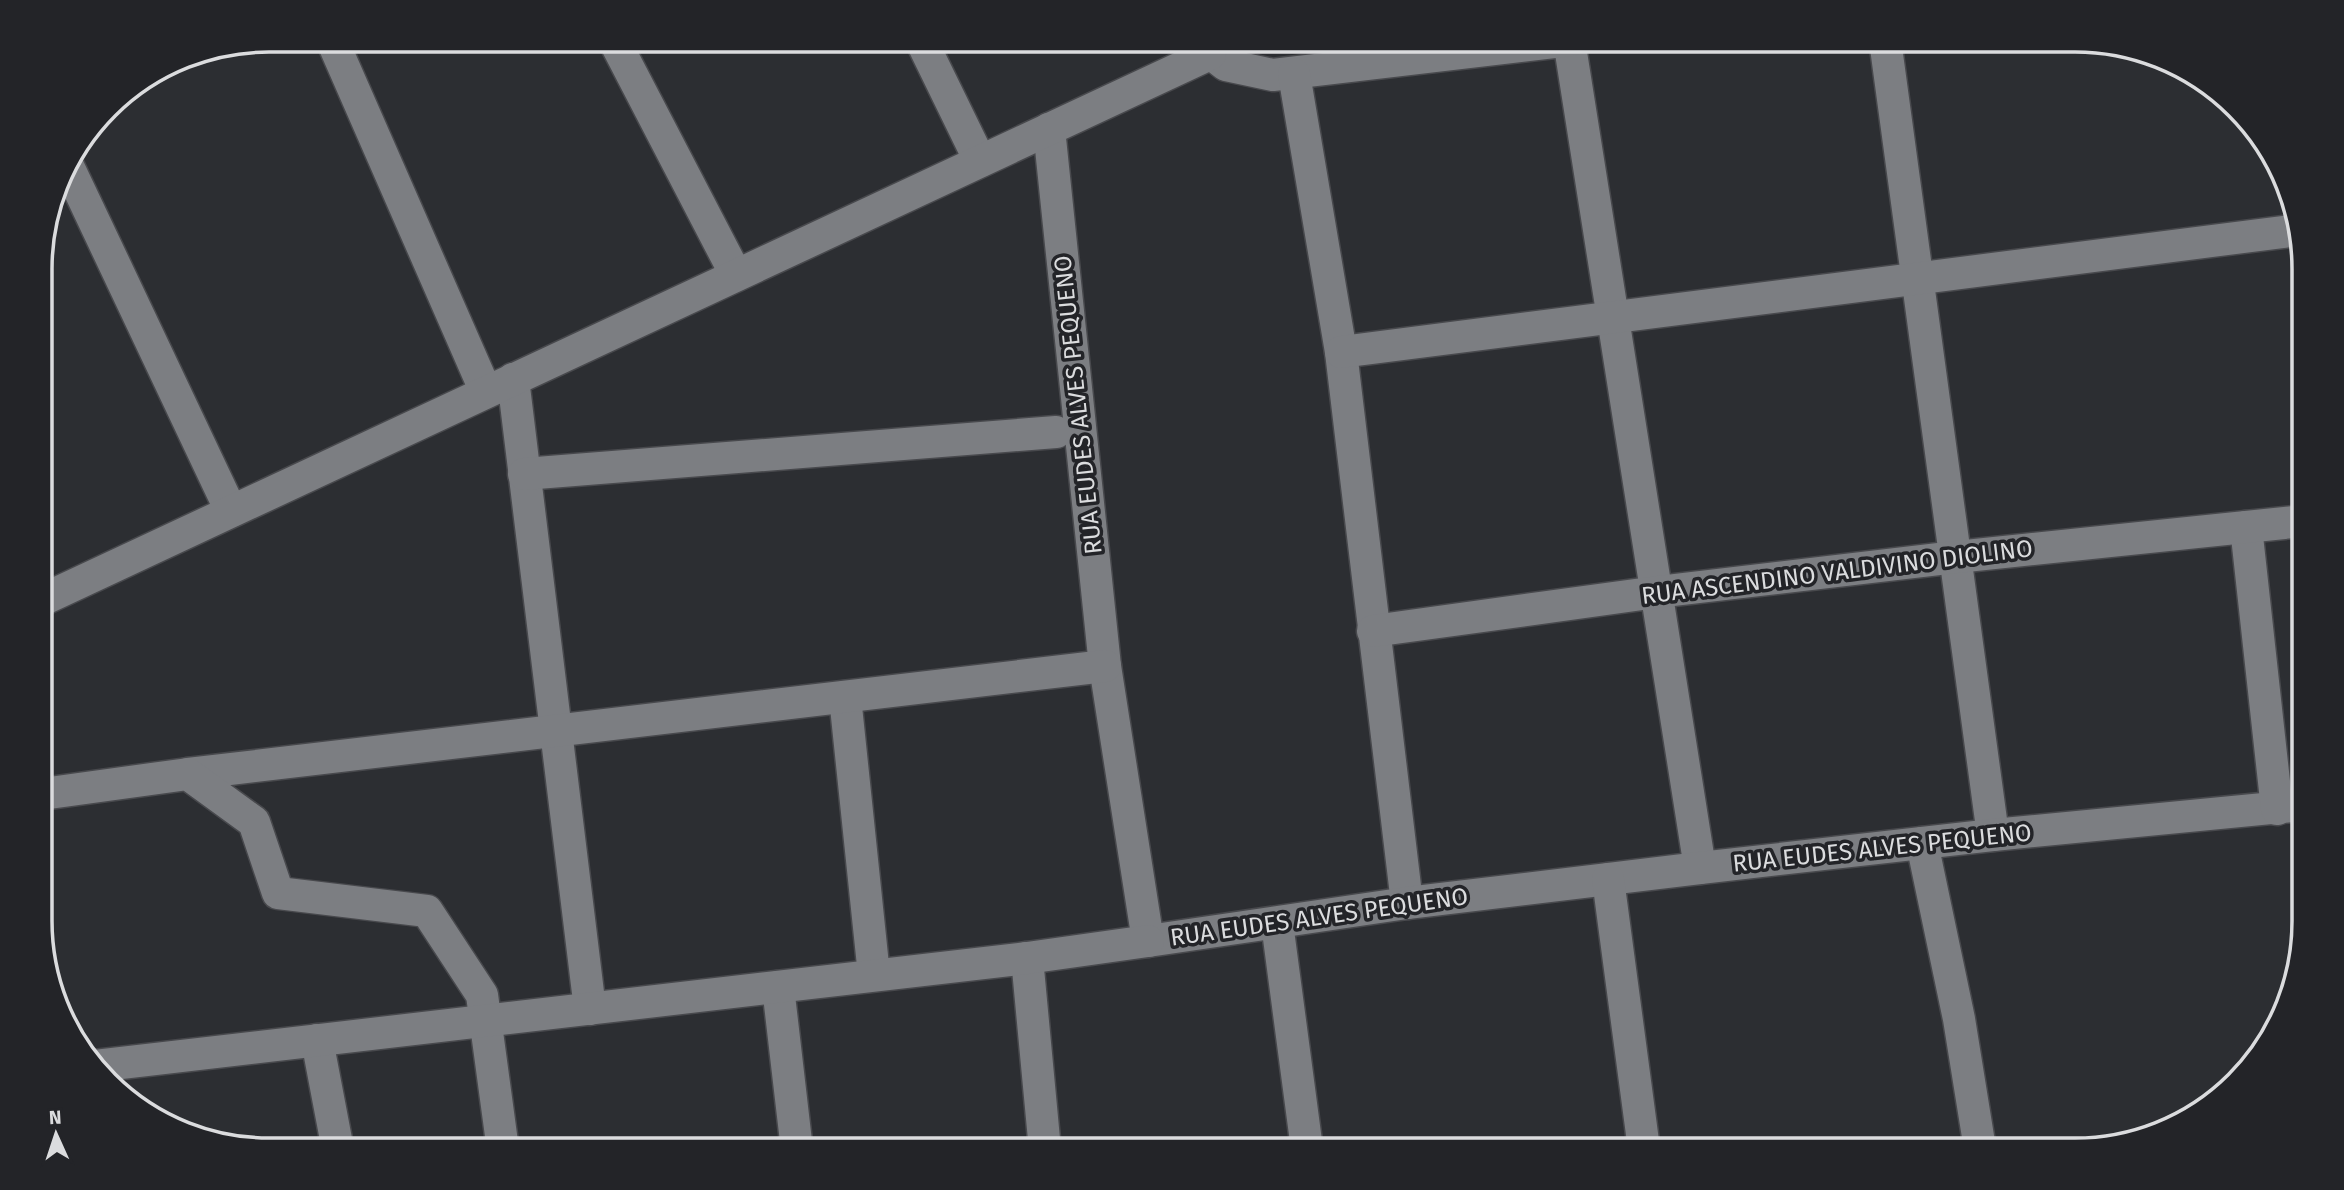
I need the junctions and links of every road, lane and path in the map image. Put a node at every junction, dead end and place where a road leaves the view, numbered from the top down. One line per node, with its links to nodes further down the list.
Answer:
1 (1192, 52): 10 (street)
2 (1209, 52): 9 (street)
3 (1470, 52): 9 (street)
4 (1572, 52): 16 (street)
5 (1887, 52): 15 (street)
6 (338, 53): 18 (street)
7 (621, 53): 14 (street)
8 (927, 53): 11 (street)
9 (1294, 74): 17 (street)
10 (1049, 129): 11 (street); 28 (street, RUA EUDES ALVES PEQUENO)
11 (980, 161): 14 (street)
12 (73, 177): 21 (street)
13 (2288, 231): 15 (street)
14 (736, 275): 18 (street)
15 (1917, 279): 16 (street); 24 (street)
16 (1614, 317): 17 (street); 25 (street)
17 (1341, 352): 27 (street)
18 (500, 386): 20 (street); 21 (street)
19 (1056, 432): 20 (street)
20 (524, 474): 30 (street)
21 (231, 511): 26 (street)
22 (2292, 522): 23 (street, RUA ASCENDINO VALDIVINO DIOLINO)
23 (2246, 527): 24 (street, RUA ASCENDINO VALDIVINO DIOLINO); 33 (street)
24 (1955, 556): 25 (street, RUA ASCENDINO VALDIVINO DIOLINO); 34 (street)
25 (1657, 592): 27 (street, RUA ASCENDINO VALDIVINO DIOLINO); 36 (street)
26 (52, 595)
27 (1373, 631): 38 (street)
28 (1105, 666): 29 (street); 40 (street, RUA EUDES ALVES PEQUENO)
29 (845, 697): 30 (street); 42 (street)
30 (555, 731): 31 (street); 44 (street)
31 (188, 774): 32 (street); 45 (street)
32 (52, 793)
33 (2290, 807): 34 (street, RUA EUDES ALVES PEQUENO)
34 (1993, 835): 35 (street, RUA EUDES ALVES PEQUENO)
35 (1922, 843): 36 (street, RUA EUDES ALVES PEQUENO); 50 (street)
36 (1700, 868): 37 (street, RUA EUDES ALVES PEQUENO)
37 (1608, 879): 38 (street, RUA EUDES ALVES PEQUENO); 49 (street)
38 (1407, 904): 39 (street, RUA EUDES ALVES PEQUENO)
39 (1277, 923): 40 (street, RUA EUDES ALVES PEQUENO); 48 (street)
40 (1148, 941): 41 (street)
41 (1027, 958): 42 (street); 54 (street)
42 (874, 975): 43 (street)
43 (778, 987): 44 (street); 53 (street)
44 (590, 1009): 45 (street)
45 (486, 1021): 46 (street); 52 (street)
46 (317, 1040): 47 (street); 51 (street)
47 (107, 1065)
48 (1305, 1137)
49 (1642, 1137)
50 (1978, 1137)
51 (336, 1138)
52 (501, 1138)
53 (796, 1138)
54 (1044, 1138)

